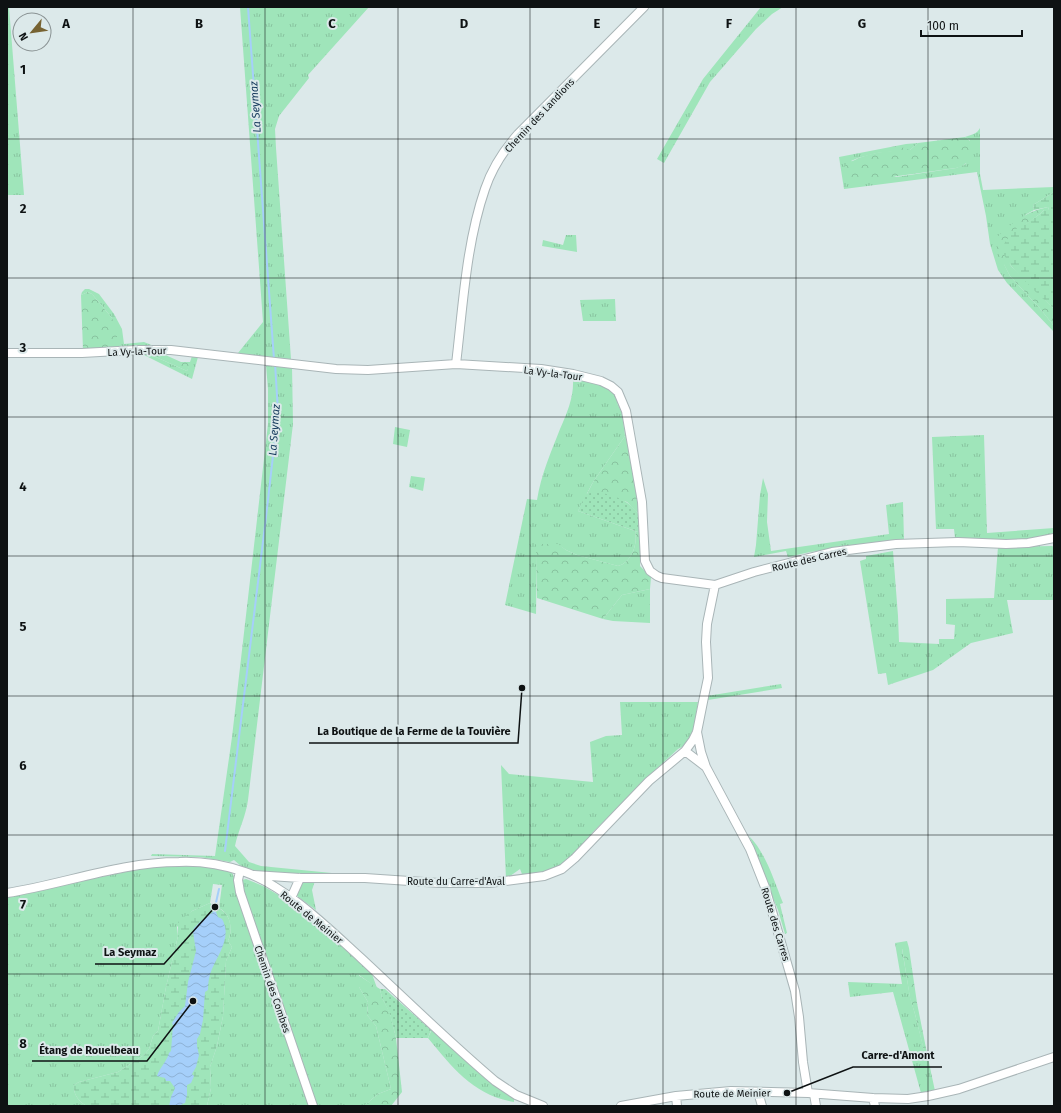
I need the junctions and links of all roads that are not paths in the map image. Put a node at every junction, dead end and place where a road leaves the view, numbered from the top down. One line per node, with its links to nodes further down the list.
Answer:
1 (644, 7): 3 (street, Chemin des Landions)
2 (7, 353): 3 (street, La Vy-la-Tour)
3 (456, 364): 5 (street, La Vy-la-Tour)
4 (1054, 538): 5 (street, Route des Carres)
5 (715, 585): 6 (street, Route des Carres)
6 (697, 732): 7 (street, Route des Carres); 8 (street, Route des Carres)
7 (685, 750): 8 (street, Route des Carres); 11 (street, Route du Carre-d'Aval)
8 (706, 767): 16 (street, Route des Carres)
9 (240, 871): 10 (street, Route de Meinier); 12 (street, Route de Meinier); 19 (street, Chemin des Combes)
10 (250, 875): 11 (street, Route du Carre-d'Aval); 13 (street, Route de Meinier)
11 (300, 878): 13 (street)
12 (7, 893)
13 (291, 898): 20 (street, Route de Meinier)
14 (1054, 1057): 18 (street, Route de Meinier)
15 (758, 1092): 16 (street, Route de Meinier); 17 (street, Route de Meinier); 23 (street)
16 (811, 1093): 18 (street, Route de Meinier); 24 (street, Route des Carres)
17 (676, 1096): 21 (street, Route de Meinier); 22 (street)
18 (874, 1102)
19 (313, 1106)
20 (543, 1106)
21 (621, 1106)
22 (677, 1106)
23 (762, 1106)
24 (816, 1106)

